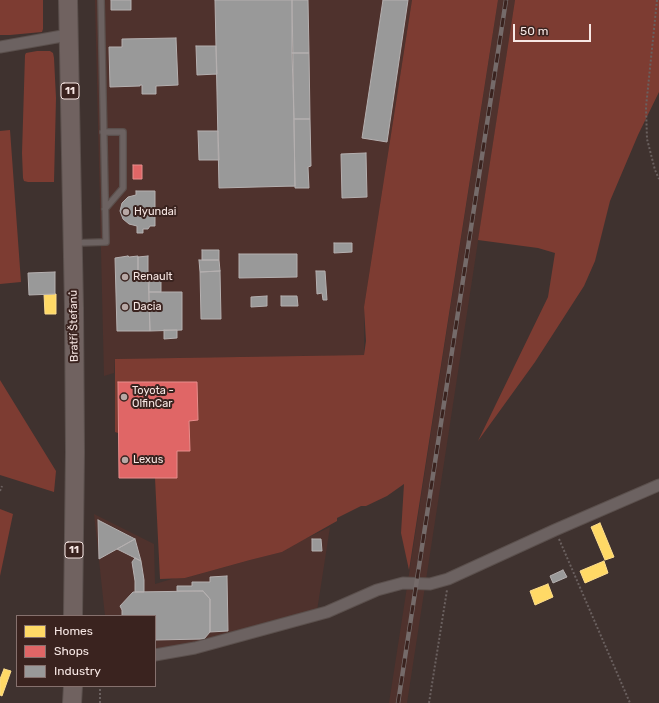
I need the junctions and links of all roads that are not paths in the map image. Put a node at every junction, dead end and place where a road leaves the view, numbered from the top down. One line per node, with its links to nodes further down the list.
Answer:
1 (68, 0): 3 (main road, Bratří Štefanů / 11)
2 (101, 0): 5 (lane)
3 (68, 35): 4 (street); 7 (main road, Bratří Štefanů / 11)
4 (0, 47)
5 (103, 132): 6 (lane); 6 (lane)
6 (105, 209): 7 (lane)
7 (73, 243): 9 (main road, Bratří Štefanů / 11)
8 (659, 485): 10 (street)
9 (74, 615)
10 (156, 655)
11 (73, 687): 12 (main road)
12 (72, 703)

